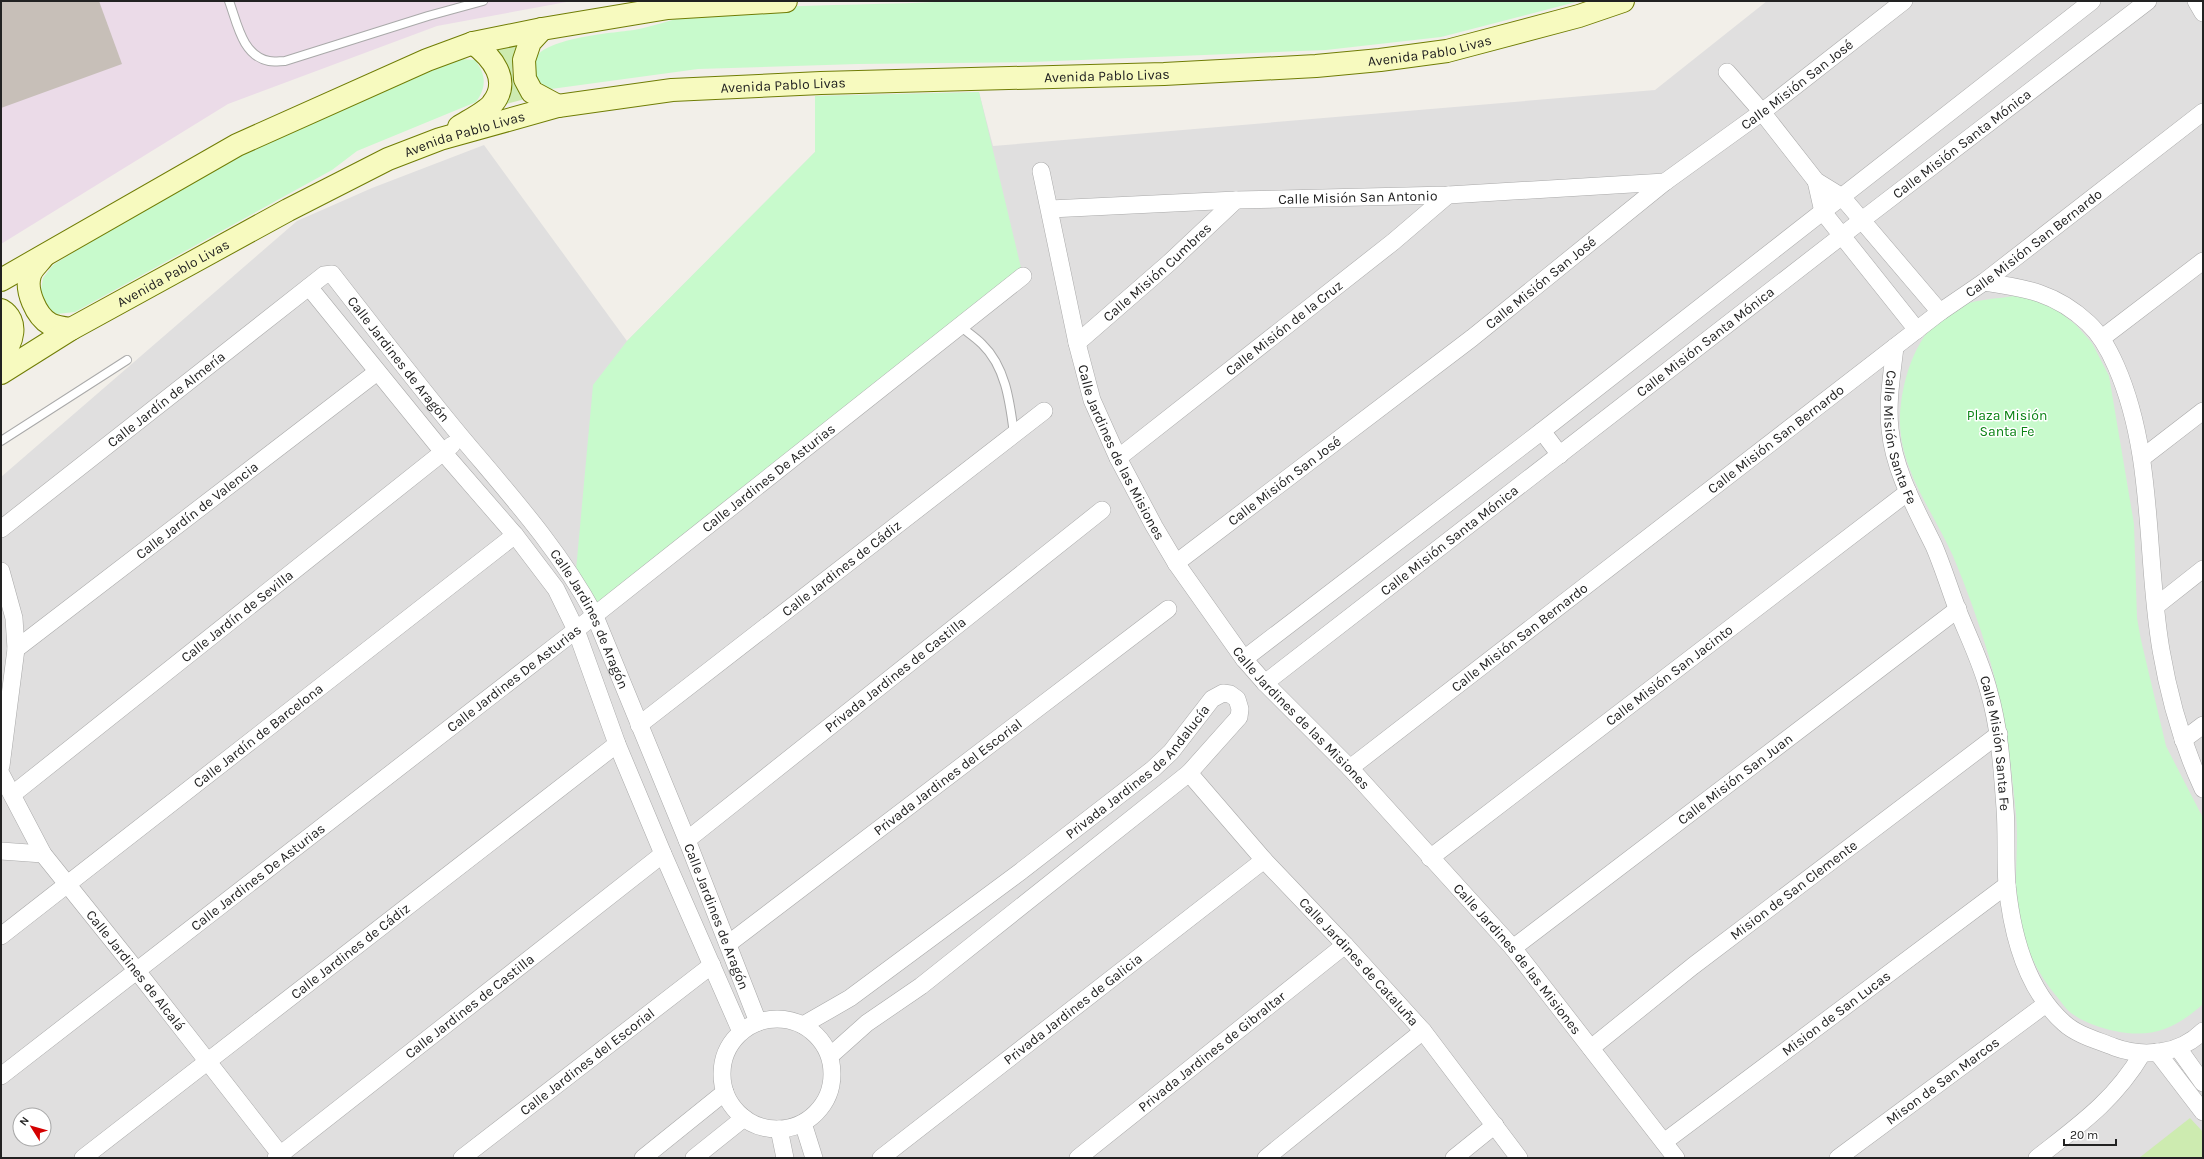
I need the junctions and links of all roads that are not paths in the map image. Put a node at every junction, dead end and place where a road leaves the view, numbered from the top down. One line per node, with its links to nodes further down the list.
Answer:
1 (229, 1): 2 (lane)
2 (483, 1)
3 (786, 1): 10 (main road)
4 (1623, 1): 13 (main road, Avenida Pablo Livas)
5 (1904, 1): 14 (street, Calle Misión San José)
6 (2092, 1): 21 (street)
7 (2148, 1): 25 (street, Calle Misión Santa Mónica)
8 (2196, 1): 9 (street)
9 (2203, 13)
10 (542, 29): 11 (main road); 13 (main road)
11 (473, 43): 16 (main road); 27 (main road)
12 (1727, 72): 14 (street)
13 (558, 106): 16 (main road, Avenida Pablo Livas)
14 (1762, 112): 18 (street); 19 (street, Calle Misión San José)
15 (2203, 112): 32 (street, Calle Misión San Bernardo)
16 (440, 140): 37 (main road, Avenida Pablo Livas)
17 (1041, 171): 23 (street, Calle Jardines de las Misiones)
18 (1816, 181): 21 (street); 24 (street)
19 (1665, 182): 20 (street, Calle Misión San Antonio); 60 (street, Calle Misión San José)
20 (1448, 195): 22 (street, Calle Misión San Antonio); 54 (street, Calle Misión de la Cruz)
21 (1842, 197): 24 (street); 25 (street)
22 (1236, 200): 23 (street, Calle Misión San Antonio); 40 (street, Calle Misión Cumbres)
23 (1050, 209): 40 (street, Calle Jardines de las Misiones)
24 (1823, 212): 26 (street); 48 (street)
25 (1862, 220): 26 (street, Calle Misión Santa Mónica); 35 (street)
26 (1840, 236): 38 (street); 53 (street, Calle Misión Santa Mónica)
27 (44, 256): 31 (main road); 37 (main road)
28 (2203, 261): 39 (street)
29 (328, 273): 33 (street, Calle Jardín de Almería); 50 (street, Calle Jardines de Aragón)
30 (1023, 276): 36 (street, Calle Jardines De Asturias)
31 (1, 280)
32 (1984, 282): 35 (street, Calle Misión San Bernardo); 39 (street)
33 (309, 287): 44 (street, Calle Jardines de Aragón); 58 (street, Calle Jardín de Almería)
34 (1, 310): 42 (main road)
35 (1940, 312): 38 (street, Calle Misión San Bernardo)
36 (960, 326): 49 (lane); 66 (street, Calle Jardines De Asturias)
37 (71, 329): 45 (main road, Avenida Pablo Livas)
38 (1916, 330): 41 (street, Calle Misión San Bernardo)
39 (2102, 338): 55 (street)
40 (1077, 343): 54 (street, Calle Jardines de las Misiones)
41 (1896, 347): 56 (street, Calle Misión Santa Fe); 77 (street, Calle Misión San Bernardo)
42 (1, 356)
43 (127, 360): 51 (lane)
44 (377, 372): 52 (street, Calle Jardines de Aragón); 68 (street, Calle Jardín de Valencia)
45 (1, 373)
46 (1044, 411): 49 (street, Calle Jardines de Cádiz)
47 (2203, 411): 55 (street)
48 (1542, 431): 53 (street); 69 (street)
49 (1014, 434): 71 (street, Calle Jardines de Cádiz)
50 (461, 437): 52 (street, Calle Jardín de Sevilla); 66 (street, Calle Jardines de Aragón)
51 (2, 440)
52 (443, 452): 59 (street, Calle Jardines de Aragón); 81 (street, Calle Jardín de Sevilla)
53 (1560, 455): 70 (street, Calle Misión Santa Mónica)
54 (1118, 458): 60 (street, Calle Jardines de las Misiones)
55 (2142, 458): 63 (street)
56 (1908, 492): 65 (street, Calle Misión Santa Fe); 86 (street, Calle Misión San Jacinto)
57 (1102, 510): 82 (street, Privada Jardines de Castilla)
58 (3, 527)
59 (515, 535): 67 (street, Calle Jardines de Aragón); 88 (street, Calle Jardín de Barcelona)
60 (1176, 563): 69 (street, Calle Jardines de las Misiones)
61 (2203, 569): 63 (street)
62 (1, 571): 68 (street)
63 (2156, 606): 74 (street)
64 (1168, 609): 91 (street, Privada Jardines del Escorial)
65 (1958, 609): 73 (street, Calle Misión Santa Fe); 93 (street, Calle Misión San Juan)
66 (594, 614): 67 (street, Calle Jardines De Asturias); 71 (street, Calle Jardines de Aragón)
67 (576, 630): 75 (street, Calle Jardines de Aragón); 95 (street, Calle Jardines De Asturias)
68 (16, 649): 76 (street)
69 (1244, 659): 70 (street, Calle Jardines de las Misiones)
70 (1265, 683): 77 (street, Calle Jardines de las Misiones)
71 (639, 725): 82 (street, Calle Jardines de Aragón)
72 (2203, 725): 74 (street)
73 (1999, 734): 89 (street, Calle Misión Santa Fe); 102 (street, Mision de San Clemente)
74 (2184, 740): 80 (street)
75 (617, 744): 85 (street, Calle Jardines de Aragón); 106 (street, Calle Jardines de Cádiz)
76 (1, 766)
77 (1350, 768): 86 (street, Calle Jardines de las Misiones)
78 (1, 774): 81 (street, Calle Jardines de Alcalá)
79 (1189, 774): 87 (street, Calle Jardines de Cataluña); 98 (street, Privada Jardines de Andalucía); 105 (street, Privada Jardines de Andalucía)
80 (2203, 789)
81 (13, 794): 84 (street, Calle Jardines de Alcalá)
82 (688, 840): 91 (street, Calle Jardines de Aragón)
83 (1, 851): 84 (street)
84 (43, 854): 88 (street, Calle Jardines de Alcalá)
85 (662, 854): 94 (street, Calle Jardines de Aragón); 116 (street, Calle Jardines de Castilla)
86 (1430, 858): 93 (street, Calle Jardines de las Misiones)
87 (1264, 860): 92 (street, Calle Jardines de Cataluña); 123 (street, Privada Jardines de Galicia)
88 (68, 884): 90 (street, Calle Jardín de Barcelona); 95 (street, Calle Jardines de Alcalá)
89 (2007, 885): 96 (street, Calle Misión Santa Fe); 115 (street, Mision de San Lucas)
90 (1, 936)
91 (728, 944): 97 (street, Calle Jardines de Aragón)
92 (1345, 945): 99 (street, Calle Jardines de Cataluña); 124 (street, Privada Jardines de Gibraltar)
93 (1513, 948): 102 (street, Calle Jardines de las Misiones)
94 (712, 965): 100 (street, Calle Jardines de Aragón); 118 (street, Calle Jardines del Escorial)
95 (137, 970): 106 (street, Calle Jardines de Alcalá); 107 (street, Calle Jardines De Asturias)
96 (2046, 1004): 104 (street, Calle Misión Santa Fe); 129 (street, Mison de San Marcos)
97 (758, 1022): 98 (street); 100 (street)
98 (803, 1025): 105 (street)
99 (1423, 1031): 113 (street, Calle Jardines de Cataluña); 125 (street)
100 (741, 1032): 109 (street)
101 (2202, 1036): 103 (street, Calle Misión Santa Fe)
102 (1591, 1048): 115 (street, Calle Jardines de las Misiones)
103 (2178, 1048): 104 (street, Calle Misión Santa Fe); 108 (street)
104 (2150, 1053): 110 (street); 130 (street)
105 (830, 1056): 112 (street)
106 (208, 1060): 116 (street, Calle Jardines de Alcalá); 117 (street, Calle Jardines de Cádiz)
107 (1, 1076)
108 (2203, 1083)
109 (726, 1092): 111 (street); 119 (street)
110 (2203, 1112)
111 (744, 1118): 114 (street); 120 (street)
112 (804, 1123): 114 (street); 122 (street)
113 (1495, 1125): 126 (street); 127 (street, Calle Jardines de Cataluña)
114 (779, 1129): 121 (street)
115 (1664, 1142): 128 (street, Calle Jardines de las Misiones)
116 (280, 1157)
117 (83, 1158)
118 (462, 1158)
119 (643, 1158)
120 (694, 1158)
121 (785, 1158)
122 (814, 1158)
123 (881, 1158)
124 (1078, 1158)
125 (1266, 1158)
126 (1454, 1158)
127 (1519, 1158)
128 (1676, 1158)
129 (1838, 1158)
130 (2037, 1158)

